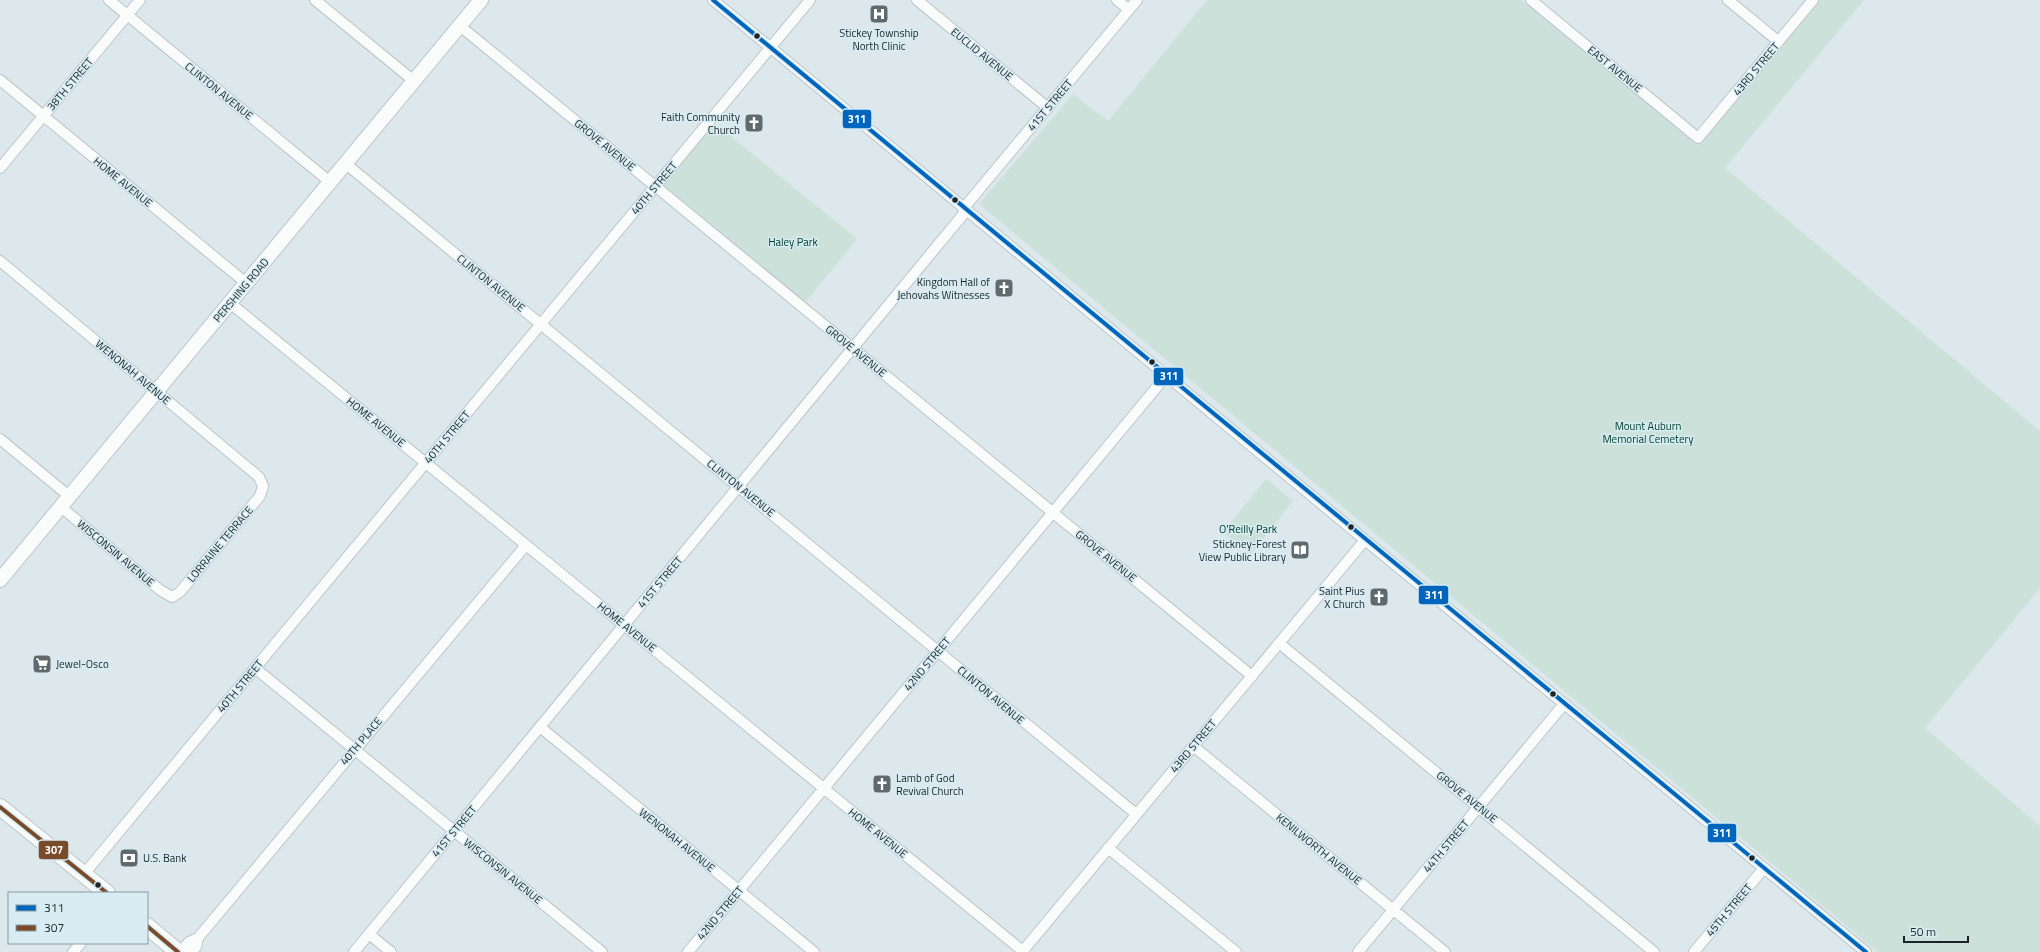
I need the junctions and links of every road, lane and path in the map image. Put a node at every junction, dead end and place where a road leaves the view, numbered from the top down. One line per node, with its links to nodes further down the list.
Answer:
1 (109, 0): 14 (street, CLINTON AVENUE)
2 (140, 0): 14 (street, 38TH STREET)
3 (315, 0): 19 (street)
4 (481, 0): 15 (main road, PERSHING ROAD)
5 (713, 0): 17 (street)
6 (810, 0): 17 (street, 40TH STREET)
7 (916, 0): 20 (street, EUCLID AVENUE)
8 (1117, 0): 13 (street)
9 (1137, 0): 13 (street, 41ST STREET)
10 (1531, 0): 22 (street, EAST AVENUE)
11 (1728, 0): 16 (street)
12 (1813, 0): 16 (street, 43RD STREET)
13 (1129, 10): 20 (street, 41ST STREET)
14 (127, 15): 21 (street, 38TH STREET); 25 (street, CLINTON AVENUE)
15 (460, 26): 19 (main road, PERSHING ROAD); 26 (street, GROVE AVENUE)
16 (1778, 42): 22 (street, 43RD STREET)
17 (770, 48): 26 (street, 40TH STREET); 27 (street)
18 (0, 80): 21 (street, HOME AVENUE)
19 (414, 81): 23 (main road, PERSHING ROAD)
20 (1048, 108): 27 (street, 41ST STREET)
21 (43, 116): 24 (street, 38TH STREET); 29 (street, HOME AVENUE)
22 (1698, 138)
23 (346, 164): 25 (main road, PERSHING ROAD); 31 (street, CLINTON AVENUE)
24 (0, 168)
25 (330, 182): 29 (main road, PERSHING ROAD)
26 (655, 186): 31 (street, 40TH STREET); 32 (street, GROVE AVENUE)
27 (965, 210): 32 (street, 41ST STREET); 33 (street)
28 (0, 261): 34 (street, WENONAH AVENUE)
29 (246, 283): 30 (main road, PERSHING ROAD)
30 (230, 303): 34 (main road, PERSHING ROAD); 36 (street, HOME AVENUE)
31 (541, 324): 36 (street, 40TH STREET); 38 (street, CLINTON AVENUE)
32 (853, 348): 38 (street, 41ST STREET); 40 (street, GROVE AVENUE)
33 (1166, 376): 40 (street, 42ND STREET); 41 (street)
34 (157, 391): 37 (street, WENONAH AVENUE); 39 (main road, PERSHING ROAD)
35 (0, 439): 39 (street, WISCONSIN AVENUE)
36 (426, 463): 42 (street, HOME AVENUE); 48 (street, 40TH STREET)
37 (263, 486): 44 (street, LORRAINE TERRACE)
38 (739, 486): 45 (street, 41ST STREET); 47 (street, CLINTON AVENUE)
39 (65, 501): 43 (main road, PERSHING ROAD); 44 (street, WISCONSIN AVENUE)
40 (1053, 513): 47 (street, 42ND STREET); 49 (street, GROVE AVENUE)
41 (1364, 540): 46 (street, 43RD STREET); 50 (street)
42 (526, 545): 45 (street, HOME AVENUE); 53 (street, 40TH PLACE)
43 (0, 580)
44 (172, 597)
45 (624, 625): 51 (street, 41ST STREET); 54 (street, HOME AVENUE)
46 (1279, 643): 49 (street, 43RD STREET); 55 (street, GROVE AVENUE)
47 (938, 651): 54 (street, 42ND STREET); 57 (street, CLINTON AVENUE)
48 (255, 668): 53 (street, WISCONSIN AVENUE); 61 (street, 40TH STREET)
49 (1252, 676): 52 (street, 43RD STREET)
50 (1564, 704): 55 (street, 44TH STREET); 60 (street)
51 (540, 728): 58 (street, 41ST STREET); 62 (street, WENONAH AVENUE)
52 (1193, 746): 57 (street, 43RD STREET); 64 (street, KENILWORTH AVENUE)
53 (354, 750): 58 (street, WISCONSIN AVENUE); 67 (street, 40TH PLACE)
54 (824, 788): 62 (street, 42ND STREET); 77 (street, HOME AVENUE)
55 (1479, 806): 64 (street, 44TH STREET); 81 (street, GROVE AVENUE)
56 (0, 807): 61 (main road)
57 (1136, 814): 59 (street, 43RD STREET)
58 (454, 831): 66 (street, 41ST STREET); 74 (street, WISCONSIN AVENUE)
59 (1108, 848): 77 (street, 43RD STREET); 78 (street)
60 (1764, 868): 82 (street, 45TH STREET); 83 (street)
61 (84, 874): 63 (main road)
62 (739, 891): 75 (street, 42ND STREET); 76 (street, WENONAH AVENUE)
63 (106, 892)
64 (1393, 910): 79 (street, 44TH STREET); 80 (street, KENILWORTH AVENUE)
65 (148, 927): 70 (main road)
66 (369, 934): 72 (street, 41ST STREET); 73 (street)
67 (198, 938): 70 (street, 40TH PLACE); 71 (street, 40TH PLACE)
68 (80, 944): 69 (street)
69 (73, 952)
70 (179, 952)
71 (192, 952)
72 (354, 952)
73 (391, 952)
74 (602, 952)
75 (688, 952)
76 (814, 952)
77 (1023, 952)
78 (1236, 952)
79 (1358, 952)
80 (1445, 952)
81 (1654, 952)
82 (1694, 952)
83 (1866, 952)

